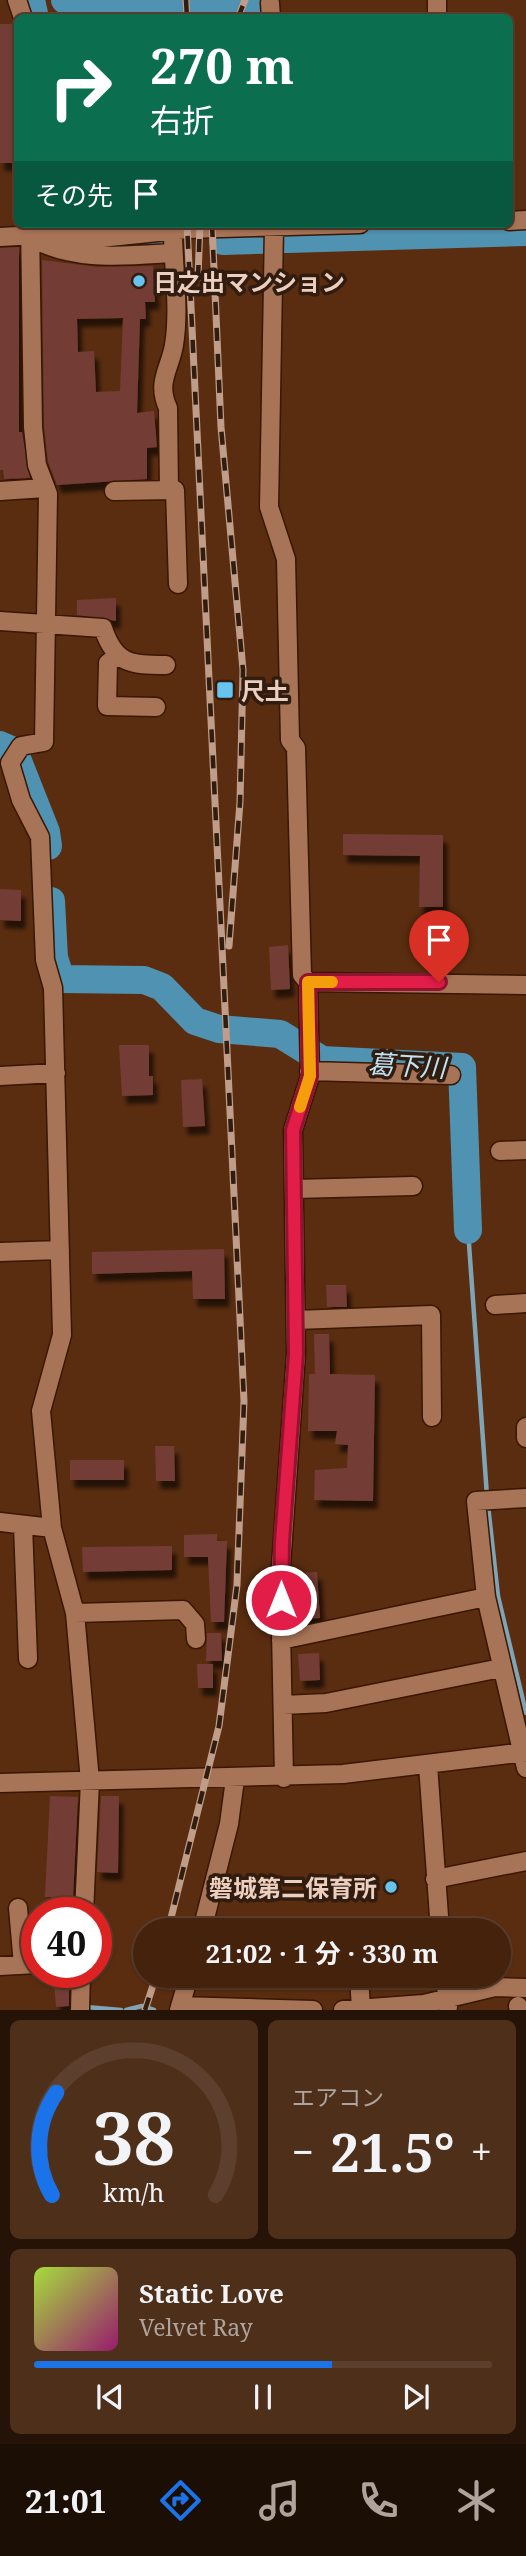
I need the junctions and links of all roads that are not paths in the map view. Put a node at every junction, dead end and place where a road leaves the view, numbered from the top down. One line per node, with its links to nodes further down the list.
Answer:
1 (305, 228): 3 (street)
2 (29, 230): 4 (street); 5 (street); 6 (street); 7 (street)
3 (278, 230): 4 (street); 17 (street)
4 (173, 231): 6 (street)
5 (0, 237)
6 (173, 253): 8 (street)
7 (45, 488): 9 (street); 13 (street)
8 (169, 490): 10 (street); 11 (street)
9 (0, 491)
10 (114, 491)
11 (178, 584)
12 (0, 621): 13 (street)
13 (45, 624): 14 (street); 20 (street)
14 (117, 656): 15 (street); 16 (street)
15 (166, 665)
16 (156, 707)
17 (308, 982): 18 (street); 19 (street)
18 (526, 985)
19 (309, 1071): 21 (street); 26 (street)
20 (56, 1073): 22 (street); 27 (street)
21 (451, 1075)
22 (0, 1076)
23 (526, 1150): 24 (street)
24 (500, 1151)
25 (413, 1186): 26 (street)
26 (294, 1189): 31 (street)
27 (60, 1250): 28 (street); 38 (street)
28 (0, 1252)
29 (526, 1303): 30 (street)
30 (495, 1306)
31 (296, 1320): 32 (street); 42 (street)
32 (432, 1417)
33 (526, 1427): 34 (street)
34 (526, 1437)
35 (526, 1498): 39 (street)
36 (0, 1522): 37 (street)
37 (23, 1525): 38 (street); 43 (street)
38 (52, 1528): 40 (street)
39 (486, 1597): 42 (street); 44 (street)
40 (75, 1613): 41 (street); 50 (street)
41 (195, 1639)
42 (281, 1640): 45 (street)
43 (28, 1659)
44 (501, 1668): 45 (street); 46 (street)
45 (283, 1704): 48 (street)
46 (524, 1757): 47 (street)
47 (428, 1765): 48 (street); 53 (street)
48 (284, 1778): 49 (street)
49 (235, 1779): 50 (street); 57 (street)
50 (90, 1781): 51 (street); 54 (street)
51 (0, 1783)
52 (526, 1861): 53 (street)
53 (435, 1879): 58 (street)
54 (85, 1897)
55 (19, 1908): 56 (street)
56 (21, 1918)
57 (205, 1918)
58 (439, 1918)
59 (21, 1965): 60 (street)
60 (0, 1966)
61 (81, 1988): 68 (street)
62 (185, 1988): 66 (street)
63 (356, 1988): 67 (street)
64 (526, 1988): 65 (street)
65 (448, 2004): 67 (street)
66 (179, 2008): 69 (street)
67 (352, 2009)
68 (80, 2010)
69 (279, 2010): 70 (street)
70 (313, 2010)

